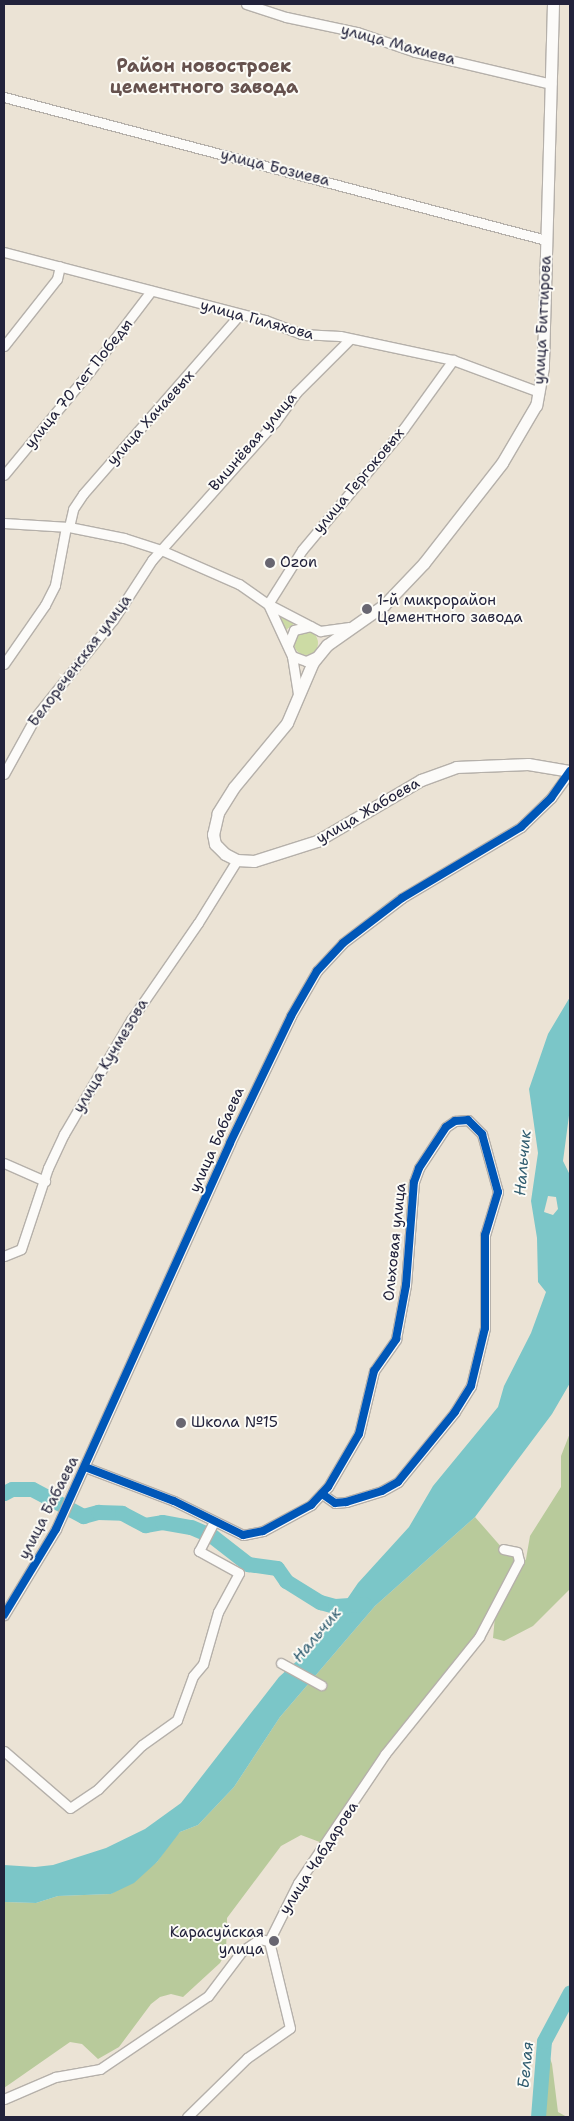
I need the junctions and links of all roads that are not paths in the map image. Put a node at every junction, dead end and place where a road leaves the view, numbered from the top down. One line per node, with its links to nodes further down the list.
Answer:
1 (246, 4): 3 (street, улица Махиева)
2 (553, 4): 3 (street, улица Биттирова)
3 (551, 84): 5 (street, улица Биттирова)
4 (4, 97): 5 (street, улица Бозиева)
5 (546, 240): 13 (street, улица Биттирова)
6 (4, 252): 7 (street, улица Гиляхова)
7 (60, 266): 8 (street, улица Гиляхова); 11 (street)
8 (151, 291): 9 (street, улица Гиляхова); 14 (street, улица 70 лет Победы)
9 (240, 314): 10 (street, улица Гиляхова); 16 (street, улица Хачаевых)
10 (350, 340): 12 (street, улица Гиляхова); 17 (street, Вишнёвая улица)
11 (4, 346)
12 (453, 360): 13 (street, улица Гиляхова); 18 (street, улица Гергоковых)
13 (540, 392): 20 (street, улица Биттирова)
14 (4, 475)
15 (4, 523): 16 (street)
16 (68, 527): 17 (street); 24 (street, улица Хачаевых)
17 (161, 550): 18 (street); 27 (street, Белореченская улица)
18 (268, 604): 19 (street); 22 (street)
19 (311, 626): 21 (street); 22 (street)
20 (356, 626): 21 (street); 23 (street, улица Биттирова)
21 (320, 631): 23 (street)
22 (290, 652): 23 (street); 25 (street)
23 (321, 652): 25 (street, улица Биттирова)
24 (4, 664)
25 (298, 694): 28 (street)
26 (570, 772): 28 (street, улица Жабоева); 32 (street, улица Бабаева)
27 (4, 774)
28 (237, 860): 30 (street, улица Кучмезова)
29 (4, 1163): 30 (street)
30 (45, 1181): 31 (street, улица Кучмезова)
31 (4, 1256)
32 (85, 1467): 34 (street, Ольховая улица); 36 (street, улица Бабаева)
33 (322, 1494): 33 (street, Ольховая улица); 34 (street, Ольховая улица)
34 (211, 1525): 39 (street)
35 (503, 1549): 40 (street, улица Чабдарова)
36 (4, 1615)
37 (282, 1663): 38 (street)
38 (320, 1685)
39 (4, 1751)
40 (269, 1941): 41 (street); 42 (street)
41 (4, 2099)
42 (187, 2117)

